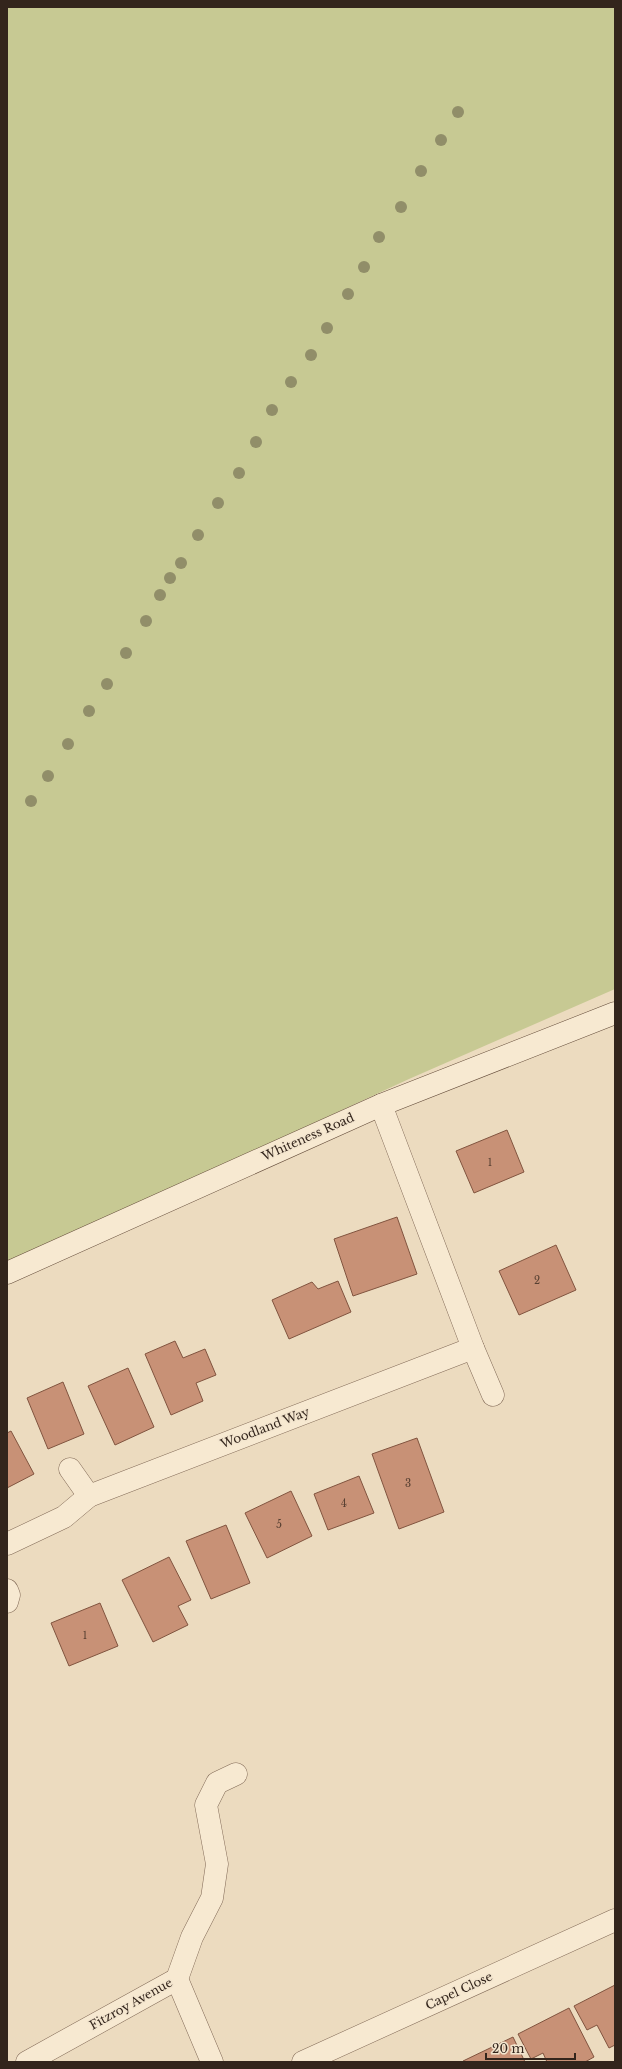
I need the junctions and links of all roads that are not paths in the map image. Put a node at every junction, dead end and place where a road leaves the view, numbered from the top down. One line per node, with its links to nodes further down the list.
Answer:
1 (615, 1014): 2 (street, Whiteness Road)
2 (381, 1105): 3 (street, Whiteness Road); 4 (street)
3 (7, 1273)
4 (473, 1348): 5 (street); 7 (street, Woodland Way)
5 (493, 1395)
6 (70, 1469): 7 (street)
7 (89, 1496): 8 (street, Woodland Way)
8 (7, 1544)
9 (7, 1590): 10 (street)
10 (7, 1602)
11 (236, 1774): 13 (street)
12 (615, 1920): 16 (street, Capel Close)
13 (177, 1979): 14 (street, Fitzroy Avenue); 15 (street, Fitzroy Avenue)
14 (27, 2062)
15 (212, 2062)
16 (303, 2062)

